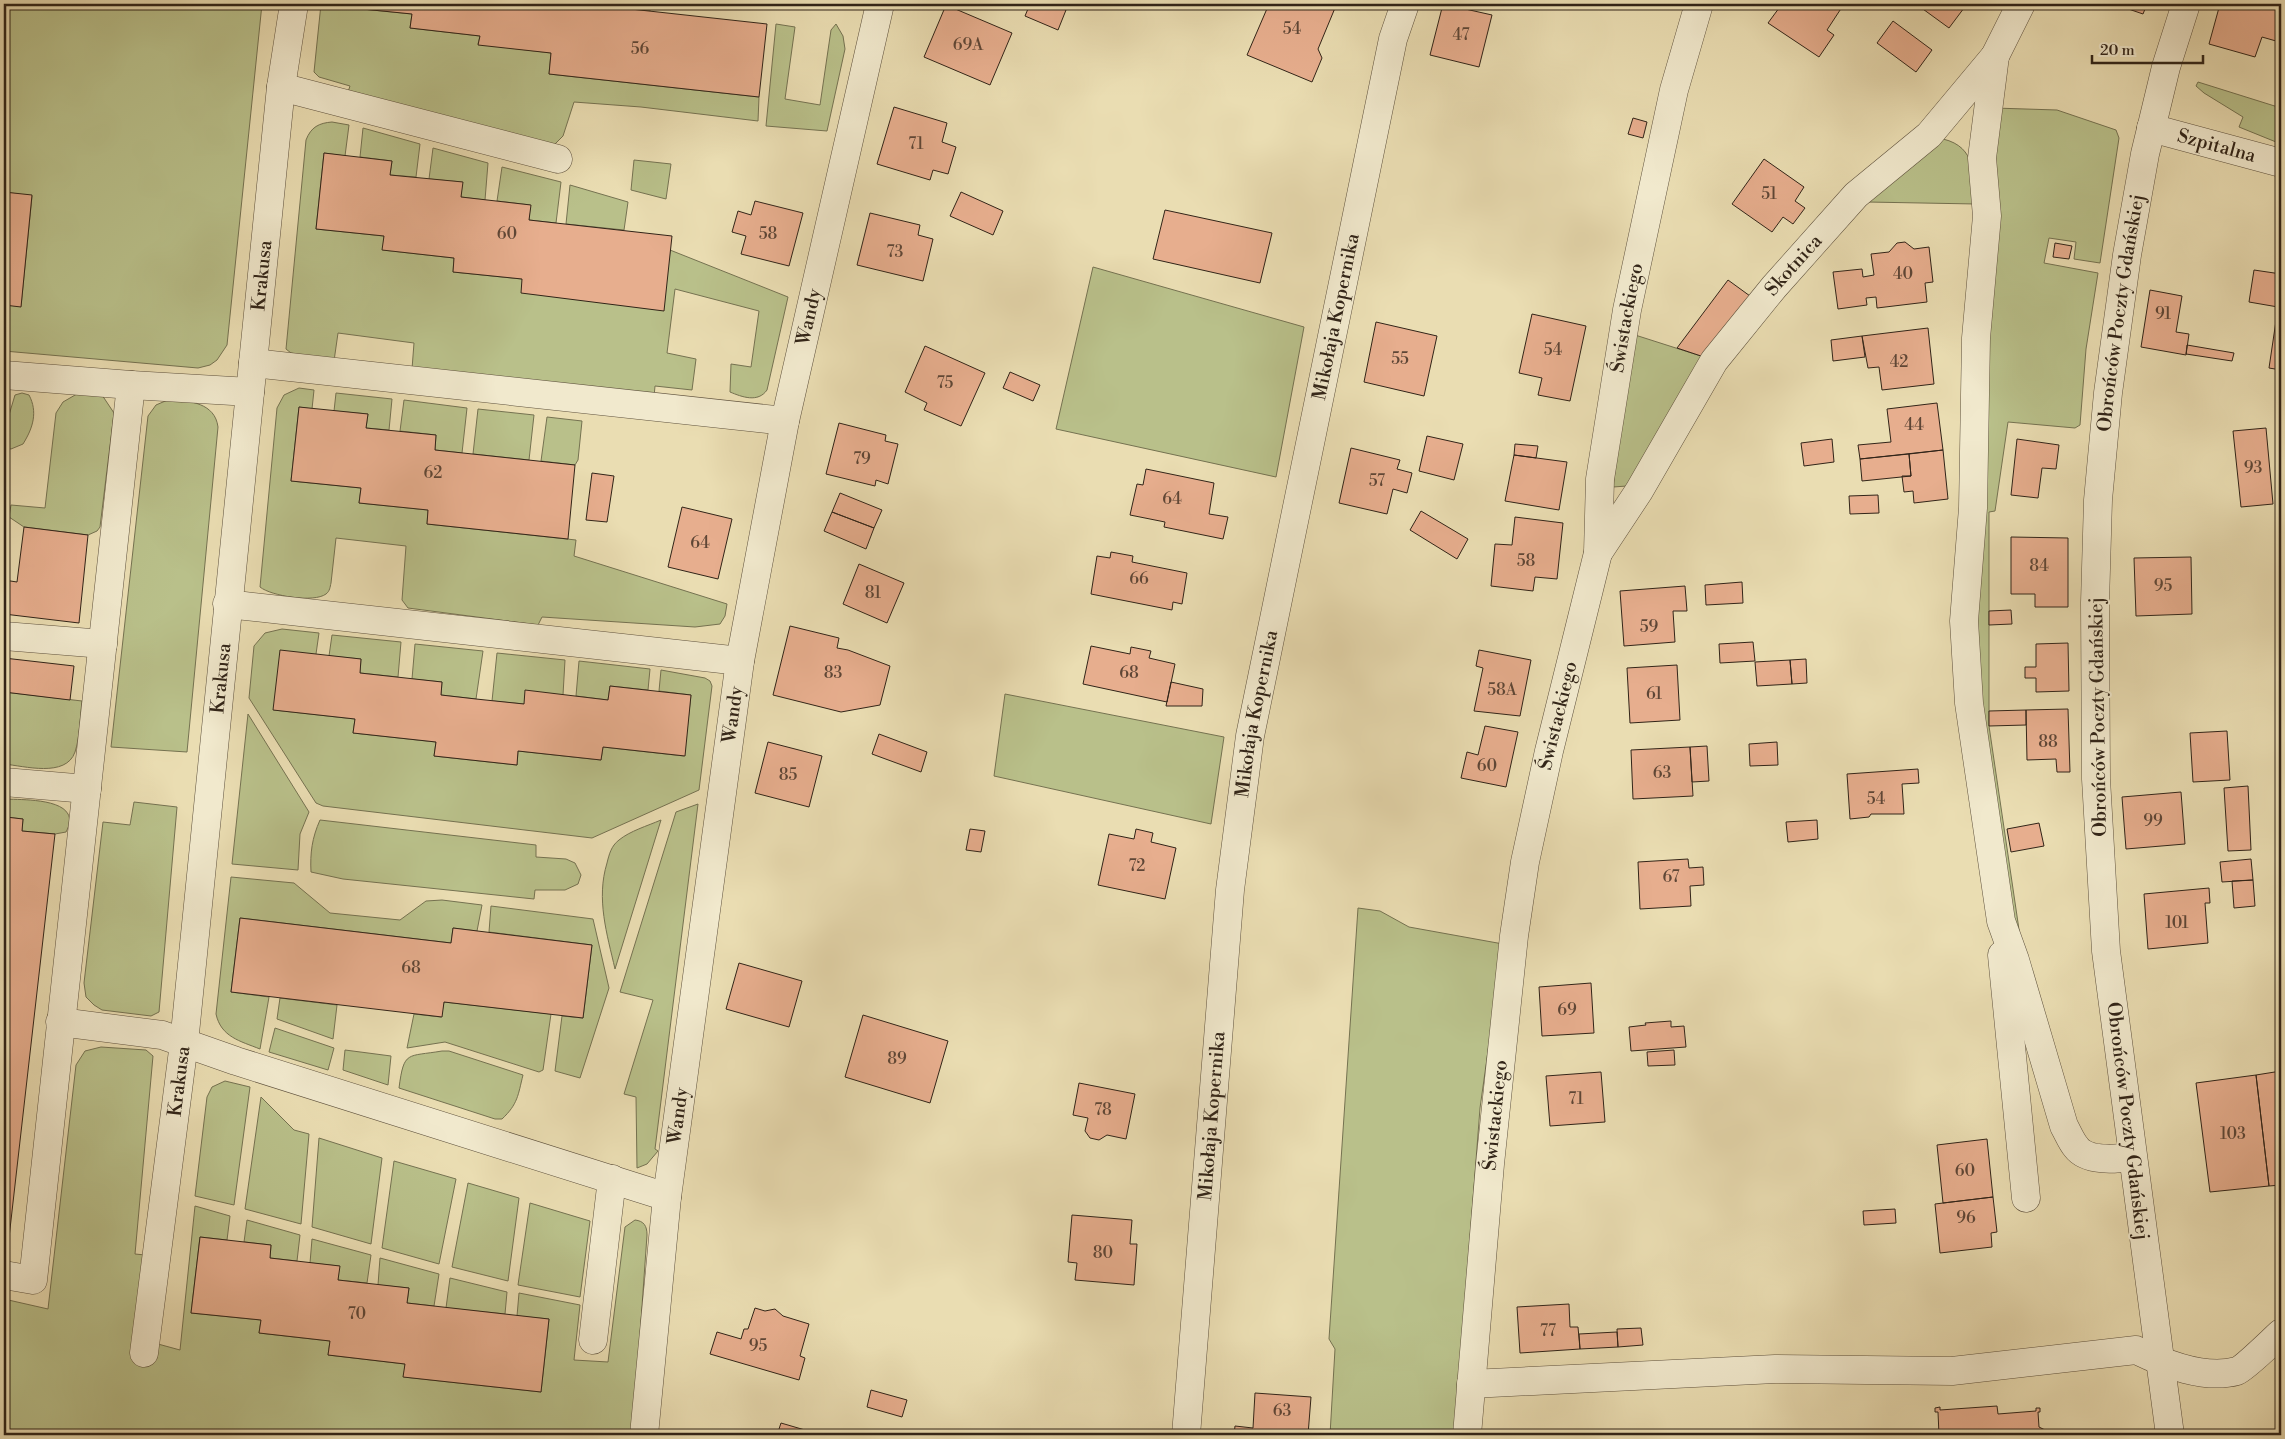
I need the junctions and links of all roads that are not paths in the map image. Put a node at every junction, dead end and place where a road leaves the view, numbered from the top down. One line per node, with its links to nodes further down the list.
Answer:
1 (294, 4): 8 (street, Krakusa)
2 (1405, 4): 38 (street, Mikołaja Kopernika)
3 (1699, 4): 17 (street, Świstackiego)
4 (2021, 4): 7 (street, Skotnica)
5 (2186, 4): 9 (street, Obrońców Poczty Gdańskiej)
6 (874, 5): 16 (street, Wandy)
7 (1995, 56): 17 (street, Skotnica); 24 (street)
8 (281, 87): 10 (street); 12 (street, Krakusa)
9 (2151, 128): 11 (street, Szpitalna); 27 (street, Obrońców Poczty Gdańskiej)
10 (558, 159)
11 (2281, 163)
12 (253, 363): 15 (street, Krakusa); 16 (street)
13 (4, 375): 14 (street)
14 (131, 386): 15 (street); 20 (street)
15 (250, 392): 18 (street, Krakusa)
16 (785, 421): 21 (street, Wandy)
17 (1598, 553): 36 (street, Świstackiego)
18 (227, 604): 21 (street); 26 (street, Krakusa)
19 (4, 636): 20 (street)
20 (103, 644): 23 (street)
21 (740, 661): 29 (street, Wandy)
22 (4, 782): 23 (street)
23 (87, 789): 25 (street)
24 (2001, 921): 27 (street); 30 (street)
25 (60, 1022): 26 (street); 31 (street)
26 (184, 1043): 28 (street); 34 (street, Krakusa)
27 (2132, 1157): 35 (street, Obrońców Poczty Gdańskiej)
28 (612, 1179): 29 (street); 33 (street)
29 (667, 1196): 37 (street, Wandy)
30 (2026, 1198)
31 (4, 1275)
32 (2281, 1333): 35 (street)
33 (594, 1340)
34 (144, 1353)
35 (2160, 1362): 36 (street); 40 (street, Obrońców Poczty Gdańskiej)
36 (1471, 1384): 39 (street, Świstackiego)
37 (644, 1435)
38 (1186, 1435)
39 (1467, 1435)
40 (2170, 1435)

